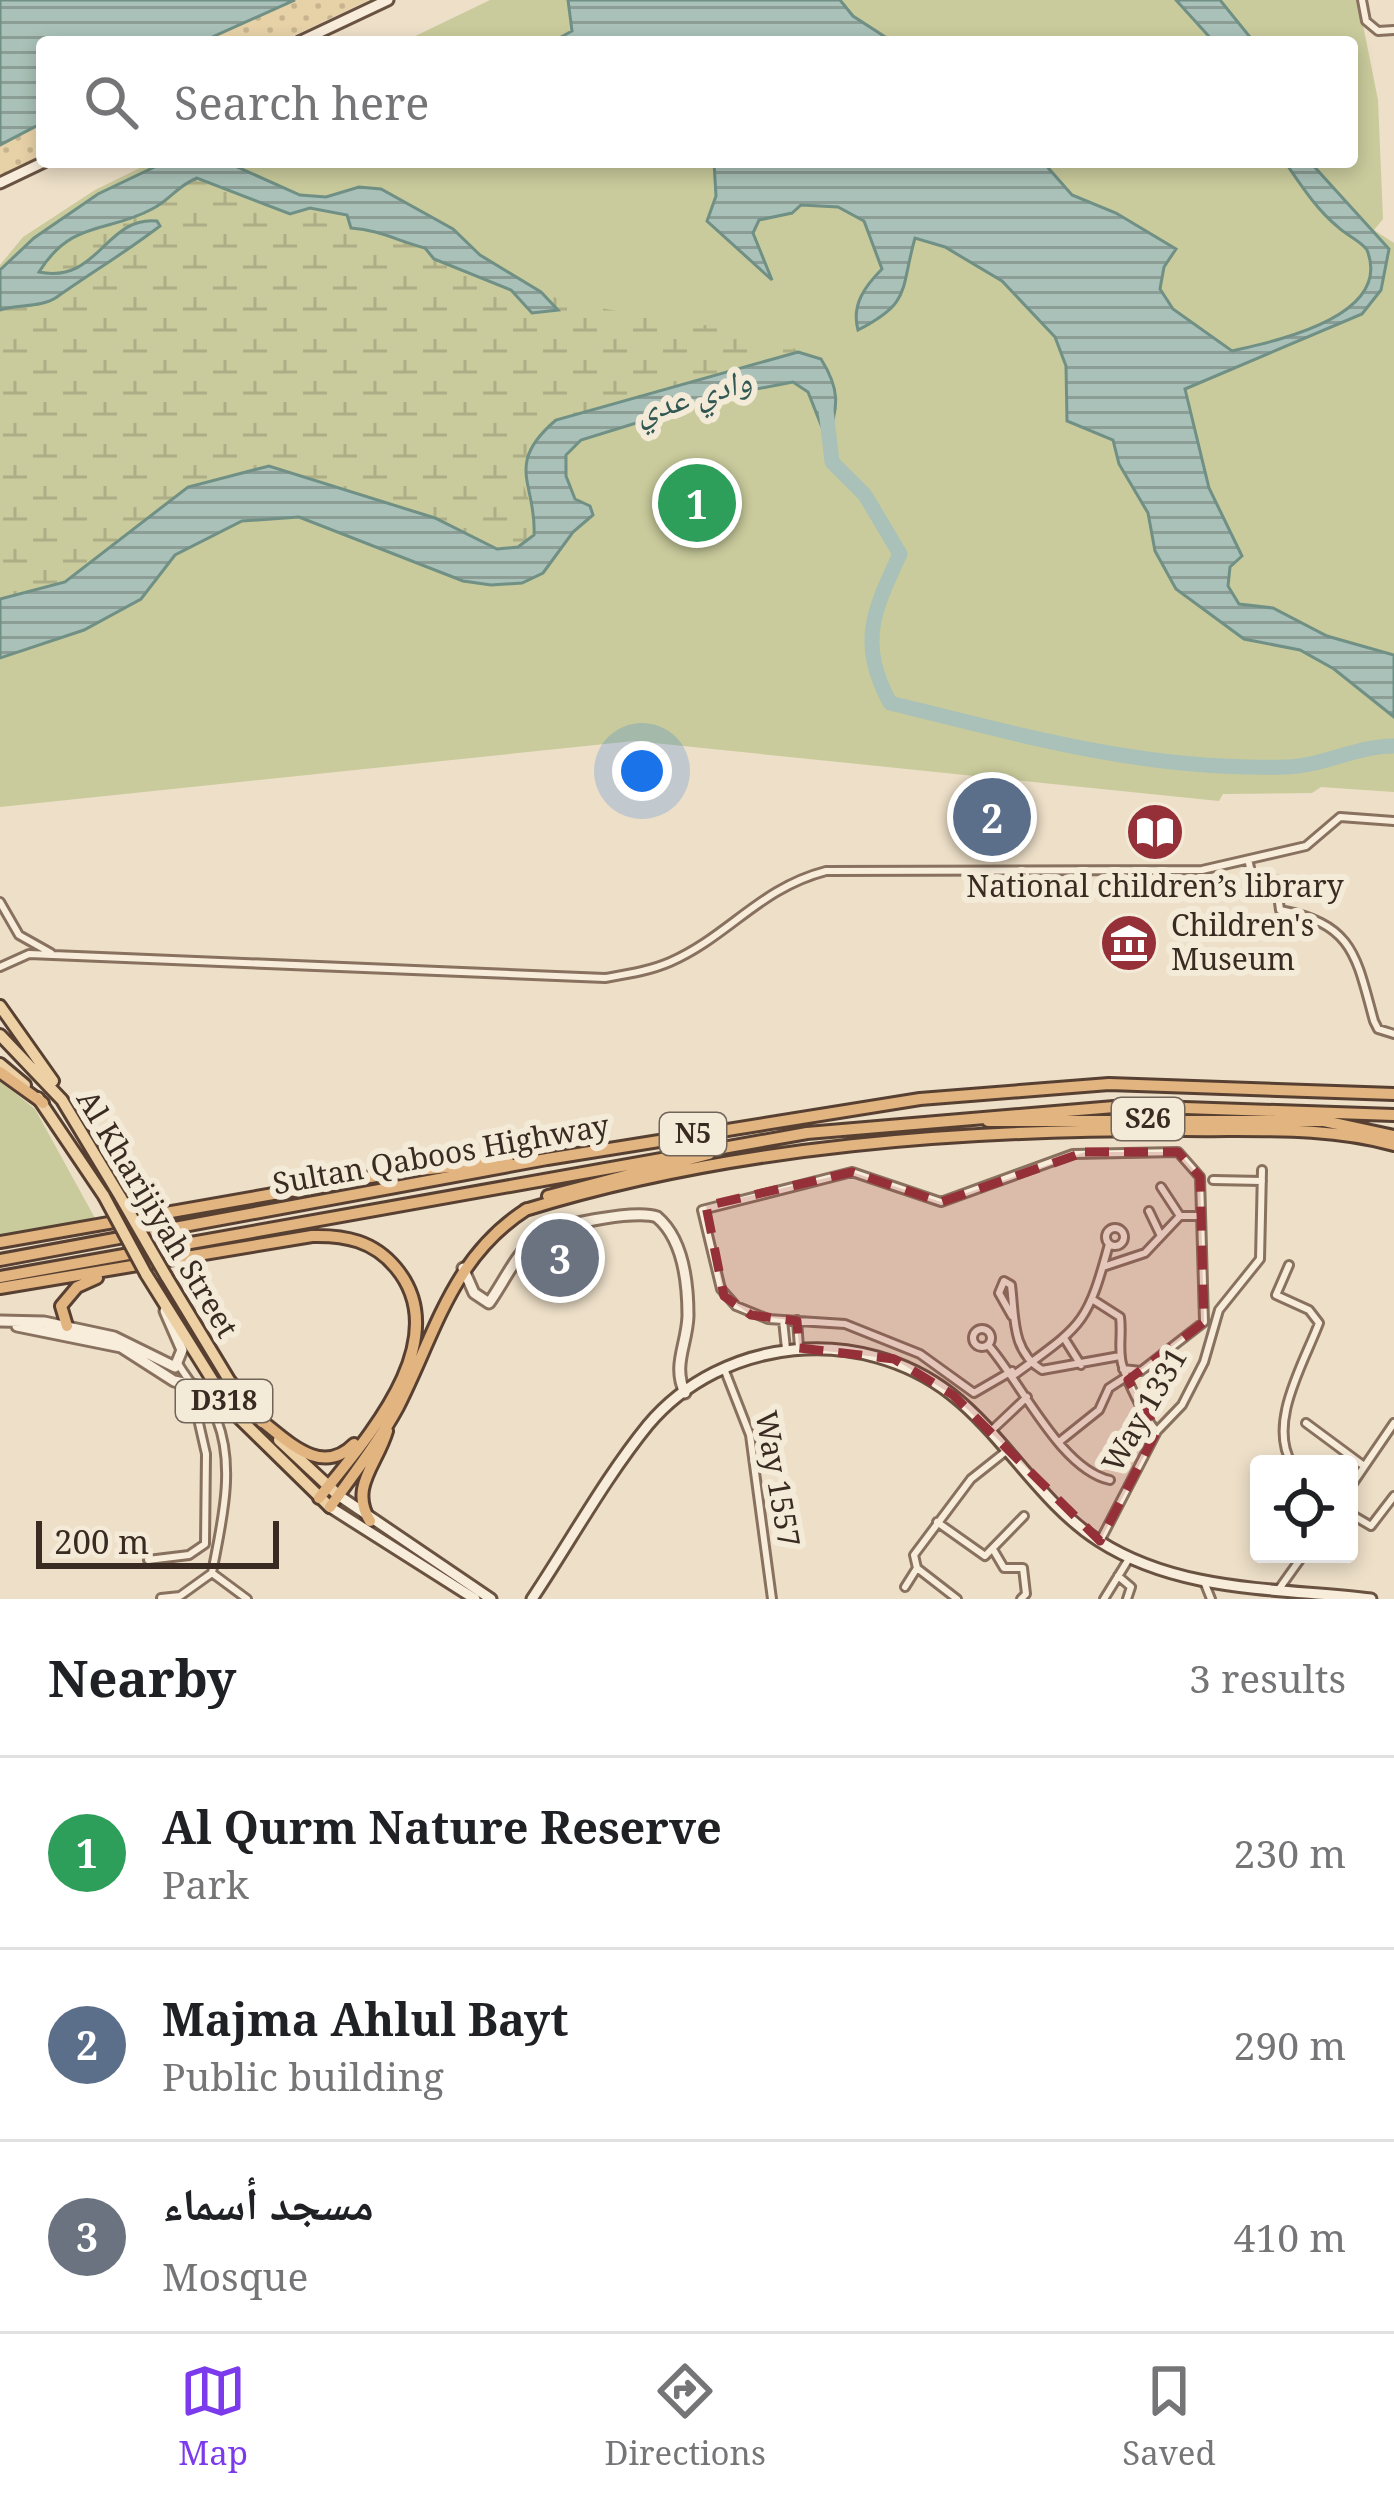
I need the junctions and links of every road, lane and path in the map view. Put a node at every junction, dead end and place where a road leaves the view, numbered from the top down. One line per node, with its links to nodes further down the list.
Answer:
1 (388, 0): 4 (main road)
2 (1362, 0): 3 (street)
3 (1394, 30)
4 (312, 36)
5 (36, 166): 6 (main road)
6 (0, 183)
7 (1394, 821): 8 (street)
8 (1249, 863): 10 (street); 13 (street)
9 (0, 902): 10 (street)
10 (60, 956): 11 (street)
11 (0, 967)
12 (2, 1008): 17 (main road)
13 (1394, 1034)
14 (0, 1035): 17 (main road, Al Kharijiyah Street / D318)
15 (0, 1068): 18 (highway)
16 (1394, 1094): 24 (highway, Sultan Qaboos Highway / N5)
17 (62, 1100): 70 (main road, Al Kharijiyah Street / D318, bridge)
18 (43, 1103): 43 (main road, Al Kharijiyah Street / D318, bridge)
19 (1394, 1114): 20 (highway, Sultan Qaboos Highway / N5)
20 (901, 1122): 21 (highway, S26); 22 (highway, Sultan Qaboos Highway / N5)
21 (1394, 1136)
22 (735, 1144): 29 (highway); 41 (highway, Sultan Qaboos Highway / N5)
23 (1394, 1145): 29 (highway)
24 (547, 1159): 34 (highway); 36 (highway, Sultan Qaboos Highway / N5)
25 (1262, 1170): 27 (street, Way 1331)
26 (1214, 1180): 27 (street)
27 (1262, 1181): 74 (street, Way 1331)
28 (1161, 1187): 31 (street)
29 (525, 1210): 39 (highway)
30 (1148, 1211): 33 (street)
31 (1180, 1216): 32 (street); 33 (street)
32 (1201, 1216): 49 (street); 65 (street)
33 (1160, 1234): 40 (street)
34 (0, 1242)
35 (1109, 1244): 40 (street)
36 (0, 1260)
37 (162, 1261): 42 (highway); 47 (highway); 71 (highway)
38 (1288, 1265): 78 (street)
39 (463, 1268): 44 (main road); 46 (highway)
40 (1103, 1268): 45 (street)
41 (0, 1277)
42 (0, 1288)
43 (156, 1290): 61 (main road); 67 (main road, Al Kharijiyah Street / D318)
44 (474, 1292): 46 (main road); 68 (main road)
45 (1095, 1301): 55 (street); 59 (street)
46 (443, 1302): 71 (highway)
47 (61, 1306): 52 (highway); 54 (highway)
48 (1012, 1316): 48 (street); 60 (street)
49 (783, 1320): 50 (street); 58 (street)
50 (797, 1320): 57 (street); 64 (street)
51 (0, 1322): 52 (main road); 53 (main road)
52 (44, 1322): 53 (main road); 54 (main road)
53 (17, 1326): 66 (main road)
54 (67, 1326): 61 (main road)
55 (1064, 1338): 60 (street); 62 (street)
56 (988, 1345): 64 (street)
57 (799, 1348): 58 (main road); 75 (main road)
58 (785, 1349): 63 (main road)
59 (1120, 1356): 62 (street); 65 (street)
60 (1031, 1363): 62 (street); 64 (street)
61 (179, 1365): 66 (street)
62 (1081, 1365)
63 (725, 1371): 68 (main road); 106 (street, Way 1557)
64 (1013, 1373): 69 (street)
65 (1125, 1373): 74 (street); 76 (street)
66 (192, 1390): 67 (main road); 93 (street); 96 (street)
67 (216, 1390): 84 (main road, Al Kharijiyah Street / D318)
68 (685, 1393): 105 (main road)
69 (1027, 1397): 75 (street); 76 (street)
70 (258, 1418): 71 (highway); 82 (main road, Al Kharijiyah Street / D318)
71 (386, 1418): 82 (highway); 88 (highway)
72 (1306, 1423): 79 (street)
73 (1394, 1423): 79 (street)
74 (1157, 1431): 90 (street, Way 1331)
75 (988, 1433): 77 (main road)
76 (1059, 1442): 81 (street)
77 (1005, 1451): 89 (street); 90 (main road)
78 (1286, 1455)
79 (1364, 1466): 80 (street)
80 (1358, 1475)
81 (1110, 1480)
82 (333, 1491): 84 (highway); 85 (highway); 88 (main road, Al Kharijiyah Street / D318)
83 (1394, 1496): 87 (street)
84 (319, 1498): 85 (main road, Al Kharijiyah Street / D318)
85 (330, 1507): 103 (main road, Al Kharijiyah Street / D318)
86 (1024, 1516): 91 (street)
87 (1358, 1518)
88 (370, 1521): 104 (main road, Al Kharijiyah Street / D318)
89 (937, 1522): 91 (street); 95 (street)
90 (1100, 1541): 92 (main road)
91 (994, 1551): 108 (street)
92 (1130, 1557): 97 (street); 98 (main road)
93 (148, 1560)
94 (1298, 1563): 100 (street)
95 (917, 1568): 99 (street); 107 (street)
96 (212, 1573): 101 (street); 102 (street)
97 (1118, 1576): 109 (street); 110 (street)
98 (1205, 1584): 100 (main road); 111 (street)
99 (904, 1587)
100 (1280, 1589): 112 (main road)
101 (161, 1598)
102 (247, 1599)
103 (476, 1599)
104 (491, 1599)
105 (532, 1599)
106 (772, 1599)
107 (957, 1599)
108 (1021, 1599)
109 (1104, 1599)
110 (1127, 1599)
111 (1211, 1599)
112 (1372, 1599)

